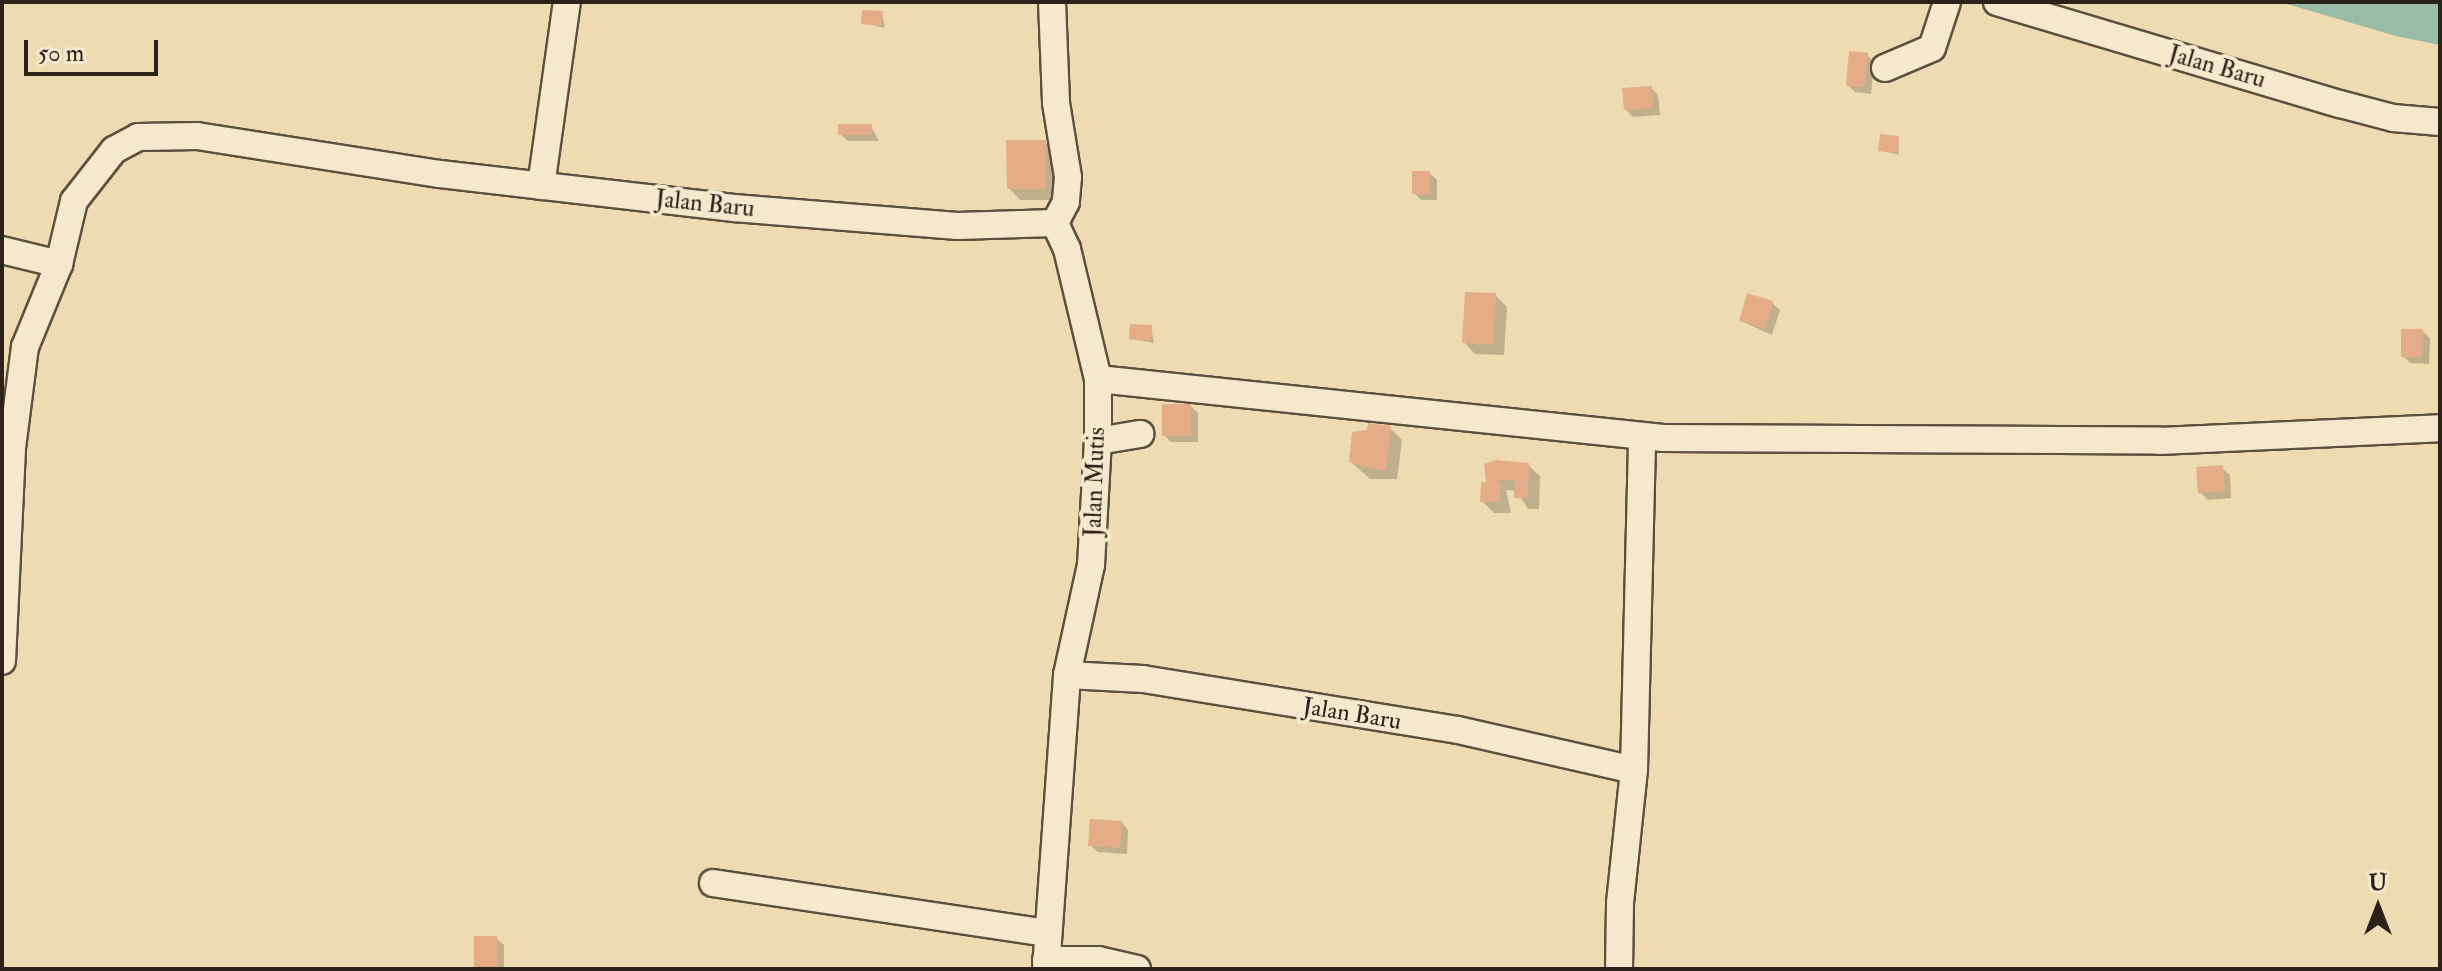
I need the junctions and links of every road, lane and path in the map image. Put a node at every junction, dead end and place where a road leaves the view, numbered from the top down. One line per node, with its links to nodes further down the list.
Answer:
1 (567, 2): 7 (street)
2 (1052, 2): 8 (street)
3 (1947, 2): 5 (street)
4 (1997, 2): 6 (street, Jalan Baru)
5 (1885, 68)
6 (2440, 122)
7 (541, 186): 8 (street, Jalan Baru); 10 (street, Jalan Baru)
8 (1055, 223): 11 (street, Jalan Mutis)
9 (2, 250): 10 (street)
10 (59, 264): 16 (street, Jalan Baru)
11 (1098, 379): 14 (street); 15 (street, Jalan Mutis)
12 (2440, 428): 14 (street)
13 (1140, 434): 15 (street)
14 (1642, 437): 18 (street)
15 (1098, 441): 17 (street, Jalan Mutis)
16 (2, 661)
17 (1067, 675): 18 (street, Jalan Baru); 20 (street, Jalan Mutis)
18 (1634, 770): 23 (street)
19 (713, 883): 20 (street)
20 (1048, 933): 21 (street, Jalan Mutis)
21 (1046, 964): 22 (street)
22 (1137, 969)
23 (1619, 969)

